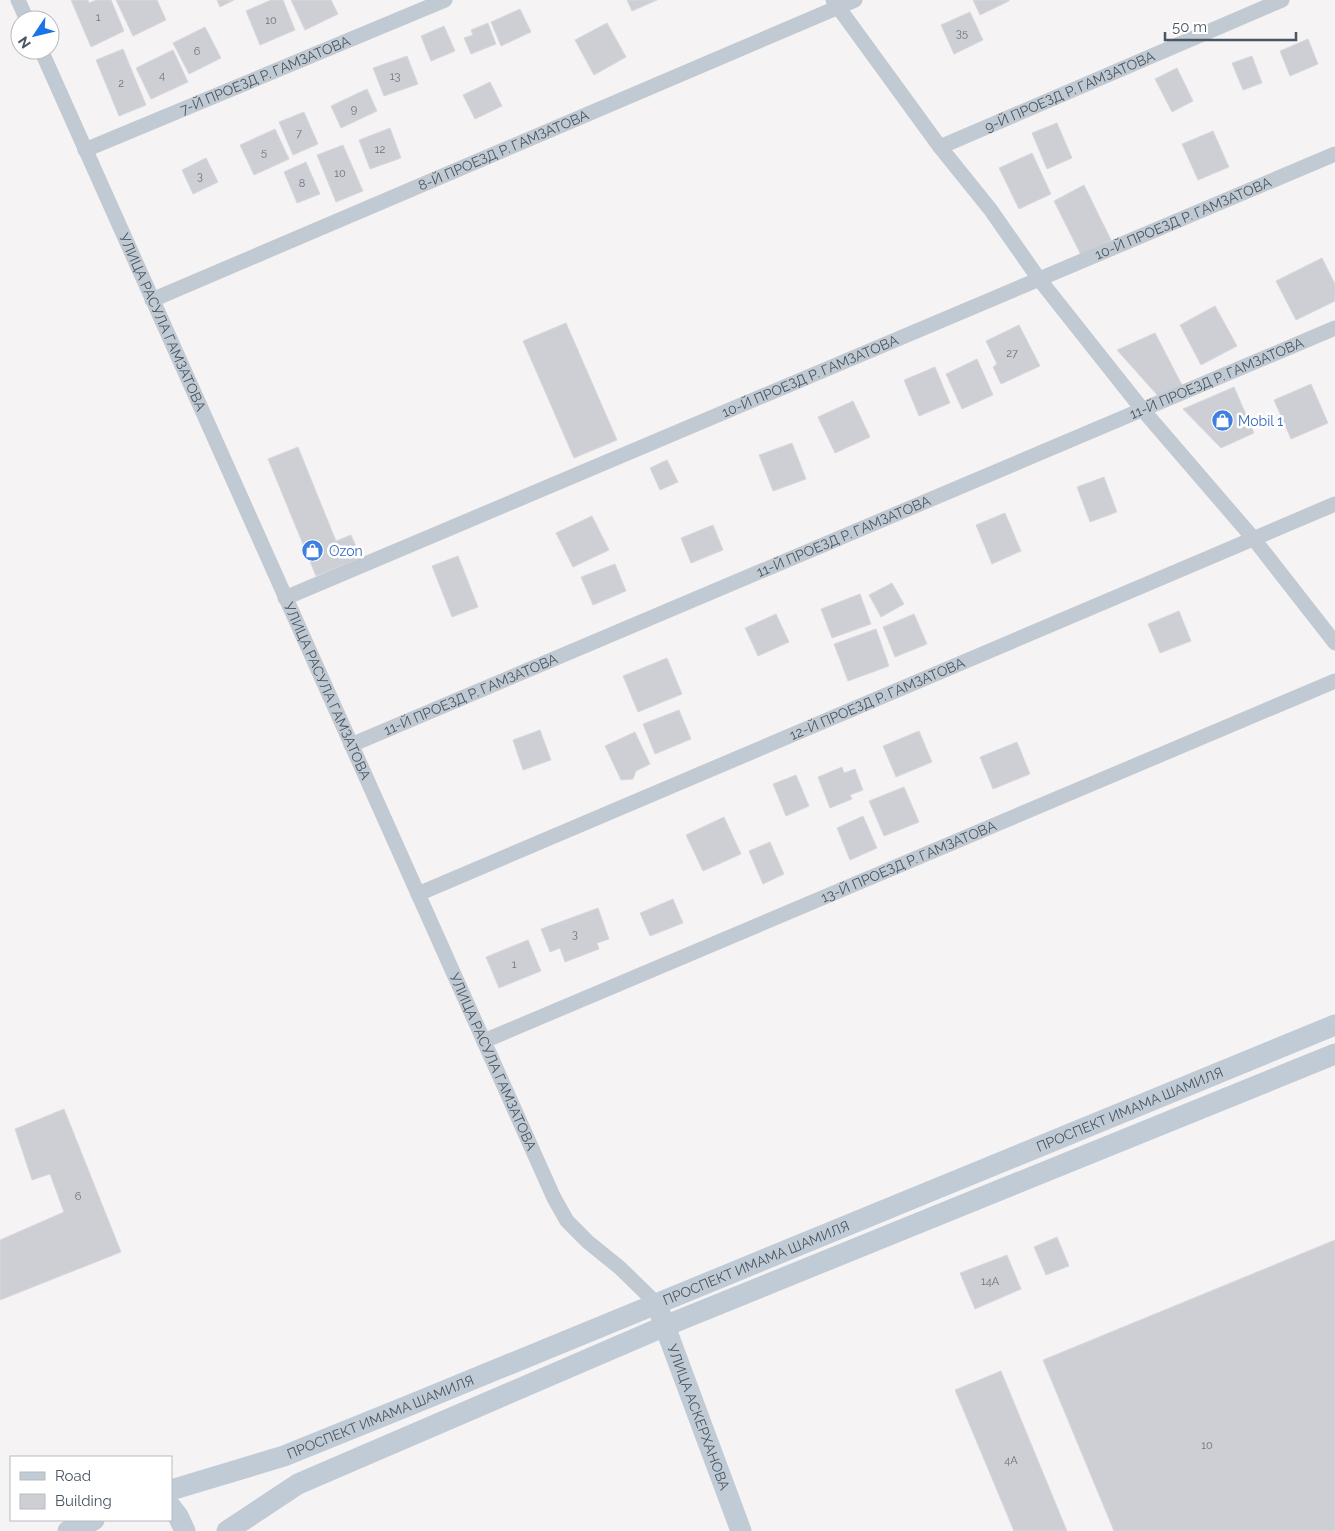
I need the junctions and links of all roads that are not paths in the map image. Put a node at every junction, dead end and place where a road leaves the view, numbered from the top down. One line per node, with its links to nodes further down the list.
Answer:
1 (444, 0): 7 (street, 7-Й ПРОЕЗД Р. ГАМЗАТОВА)
2 (855, 0): 4 (street, 8-Й ПРОЕЗД Р. ГАМЗАТОВА)
3 (1282, 0): 6 (street, 9-Й ПРОЕЗД Р. ГАМЗАТОВА)
4 (836, 3): 6 (street); 10 (street, 8-Й ПРОЕЗД Р. ГАМЗАТОВА)
5 (46, 60): 7 (street, УЛИЦА РАСУЛА ГАМЗАТОВА)
6 (940, 147): 9 (street)
7 (86, 150): 10 (street, УЛИЦА РАСУЛА ГАМЗАТОВА)
8 (1335, 154): 9 (street, 10-Й ПРОЕЗД Р. ГАМЗАТОВА)
9 (1039, 279): 12 (street); 15 (street, 10-Й ПРОЕЗД Р. ГАМЗАТОВА)
10 (152, 300): 15 (street, УЛИЦА РАСУЛА ГАМЗАТОВА)
11 (1335, 328): 12 (street, 11-Й ПРОЕЗД Р. ГАМЗАТОВА)
12 (1142, 409): 14 (street); 18 (street, 11-Й ПРОЕЗД Р. ГАМЗАТОВА)
13 (1335, 504): 14 (street, 12-Й ПРОЕЗД Р. ГАМЗАТОВА)
14 (1253, 538): 16 (street); 19 (street, 12-Й ПРОЕЗД Р. ГАМЗАТОВА)
15 (285, 598): 18 (street, УЛИЦА РАСУЛА ГАМЗАТОВА)
16 (1335, 644)
17 (1335, 681): 21 (street, 13-Й ПРОЕЗД Р. ГАМЗАТОВА)
18 (352, 745): 19 (street, УЛИЦА РАСУЛА ГАМЗАТОВА)
19 (418, 894): 21 (street, УЛИЦА РАСУЛА ГАМЗАТОВА)
20 (1335, 1025): 23 (main road, ПРОСПЕКТ ИМАМА ШАМИЛЯ)
21 (484, 1041): 23 (street, УЛИЦА РАСУЛА ГАМЗАТОВА)
22 (1335, 1054): 24 (main road, ПРОСПЕКТ ИМАМА ШАМИЛЯ)
23 (657, 1304): 24 (main road, УЛИЦА АСКЕРХАНОВА); 25 (main road, ПРОСПЕКТ ИМАМА ШАМИЛЯ)
24 (665, 1326): 30 (main road, ПРОСПЕКТ ИМАМА ШАМИЛЯ); 31 (main road, УЛИЦА АСКЕРХАНОВА)
25 (172, 1490)
26 (172, 1508): 29 (main road)
27 (92, 1521): 28 (main road)
28 (68, 1531)
29 (185, 1531)
30 (227, 1531)
31 (741, 1531)

